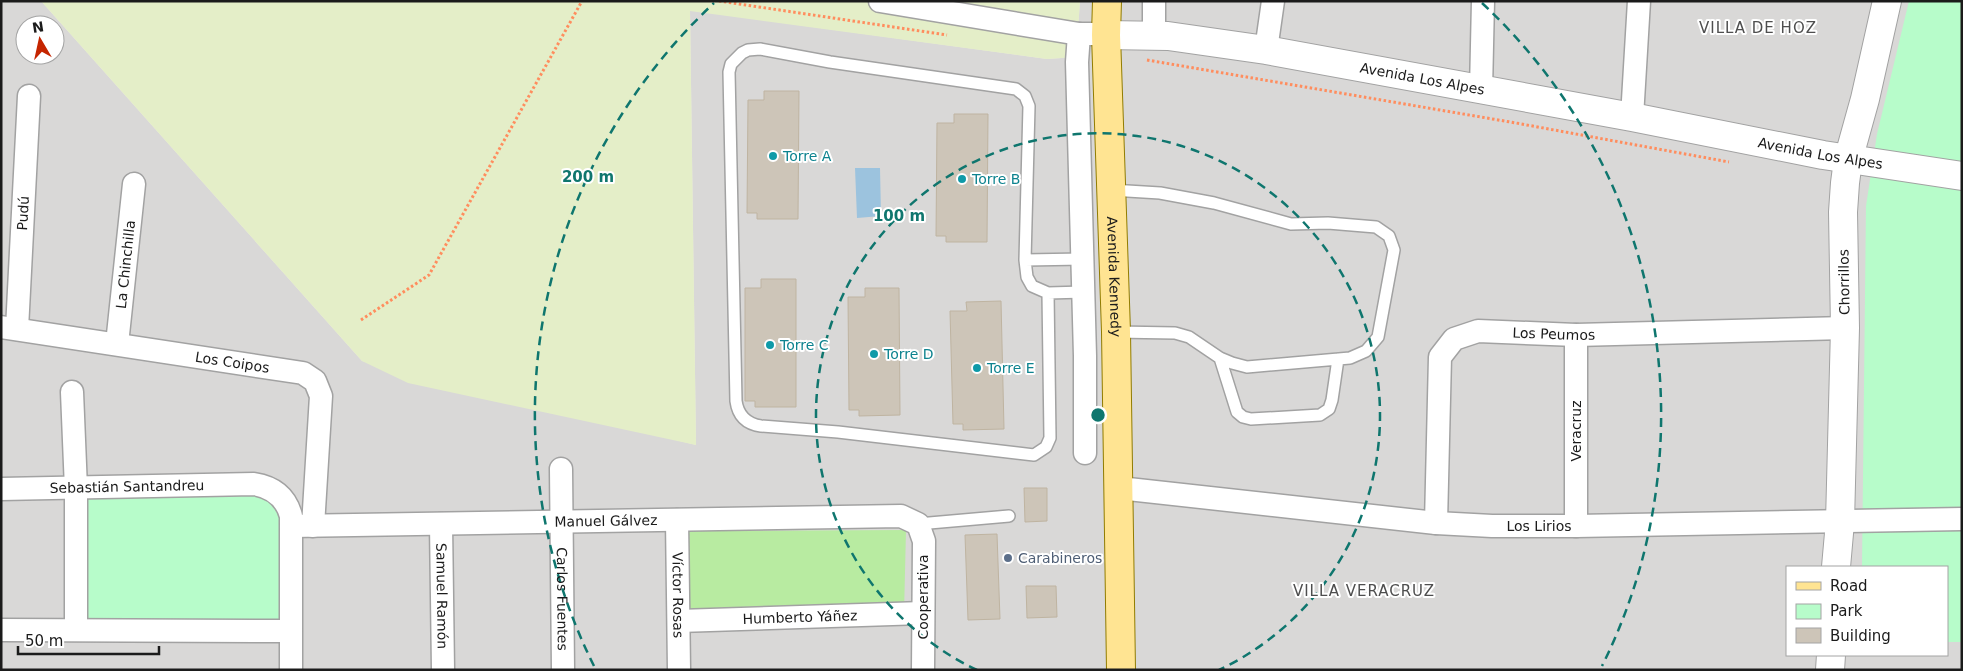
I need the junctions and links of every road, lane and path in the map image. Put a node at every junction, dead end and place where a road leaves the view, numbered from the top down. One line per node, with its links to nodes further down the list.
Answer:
1 (582, 1): 30 (path)
2 (720, 1): 13 (path)
3 (880, 1): 10 (street, Avenida Los Alpes)
4 (1107, 1): 12 (main road, Avenida Kennedy)
5 (1154, 1): 11 (street)
6 (1273, 1): 14 (street)
7 (1483, 1): 16 (street)
8 (1639, 1): 18 (street)
9 (1887, 1): 19 (street, Chorrillos)
10 (1079, 34): 12 (street, Avenida Los Alpes); 25 (street)
11 (1154, 34): 12 (street, Avenida Los Alpes); 14 (street, Avenida Los Alpes)
12 (1106, 35): 23 (main road, Avenida Kennedy)
13 (952, 36)
14 (1266, 50): 16 (street, Avenida Los Alpes)
15 (1146, 60): 20 (path)
16 (1481, 90): 18 (street, Avenida Los Alpes)
17 (30, 96): 31 (street, Pudú)
18 (1632, 117): 19 (street, Avenida Los Alpes)
19 (1848, 160): 21 (street, Avenida Los Alpes); 32 (street, Chorrillos)
20 (1738, 163)
21 (1962, 176)
22 (134, 184): 35 (street, La Chinchilla)
23 (1111, 190): 24 (main road, Avenida Kennedy); 37 (lane)
24 (1113, 258): 25 (street); 28 (main road, Avenida Kennedy)
25 (1082, 259): 26 (lane); 27 (street)
26 (1025, 260): 29 (lane); 29 (lane)
27 (1084, 292): 28 (street); 29 (lane); 39 (street)
28 (1114, 292): 33 (main road, Avenida Kennedy)
29 (1048, 293)
30 (361, 320)
31 (9, 328): 35 (street, Los Coipos)
32 (1845, 328): 34 (street, Los Peumos); 48 (street, Chorrillos)
33 (1116, 332): 36 (lane); 41 (main road, Avenida Kennedy)
34 (1576, 335): 49 (street, Los Peumos); 53 (street, Veracruz)
35 (117, 344): 52 (street, Los Coipos)
36 (1220, 358): 37 (lane); 37 (lane)
37 (1338, 359)
38 (72, 392): 42 (street)
39 (1086, 454)
40 (560, 469): 47 (street, Carlos Fuentes)
41 (1119, 488): 49 (street, Los Lirios); 66 (main road, Avenida Kennedy)
42 (76, 489): 43 (street, Sebastián Santandreu); 52 (street, Sebastián Santandreu); 58 (street)
43 (1, 490)
44 (1009, 516): 51 (lane)
45 (1962, 519): 48 (street, Los Lirios)
46 (678, 520): 47 (street, Manuel Gálvez); 51 (street, Manuel Gálvez); 56 (street, Víctor Rosas)
47 (561, 522): 50 (street, Manuel Gálvez); 63 (street, Carlos Fuentes)
48 (1840, 522): 53 (street, Los Lirios); 54 (street, Chorrillos)
49 (1436, 523): 53 (street, Los Lirios)
50 (441, 524): 52 (street, Manuel Gálvez); 62 (street, Samuel Ramón)
51 (918, 524): 55 (street, Cooperativa)
52 (303, 526): 59 (street)
53 (1576, 526)
54 (1836, 566)
55 (923, 613): 56 (street, Humberto Yáñez); 65 (street, Cooperativa)
56 (679, 621): 64 (street, Víctor Rosas)
57 (1, 630): 58 (street)
58 (76, 630): 59 (street)
59 (290, 631): 61 (street)
60 (1830, 656): 67 (street)
61 (291, 670)
62 (443, 670)
63 (563, 670)
64 (679, 670)
65 (923, 670)
66 (1121, 670)
67 (1830, 670)

